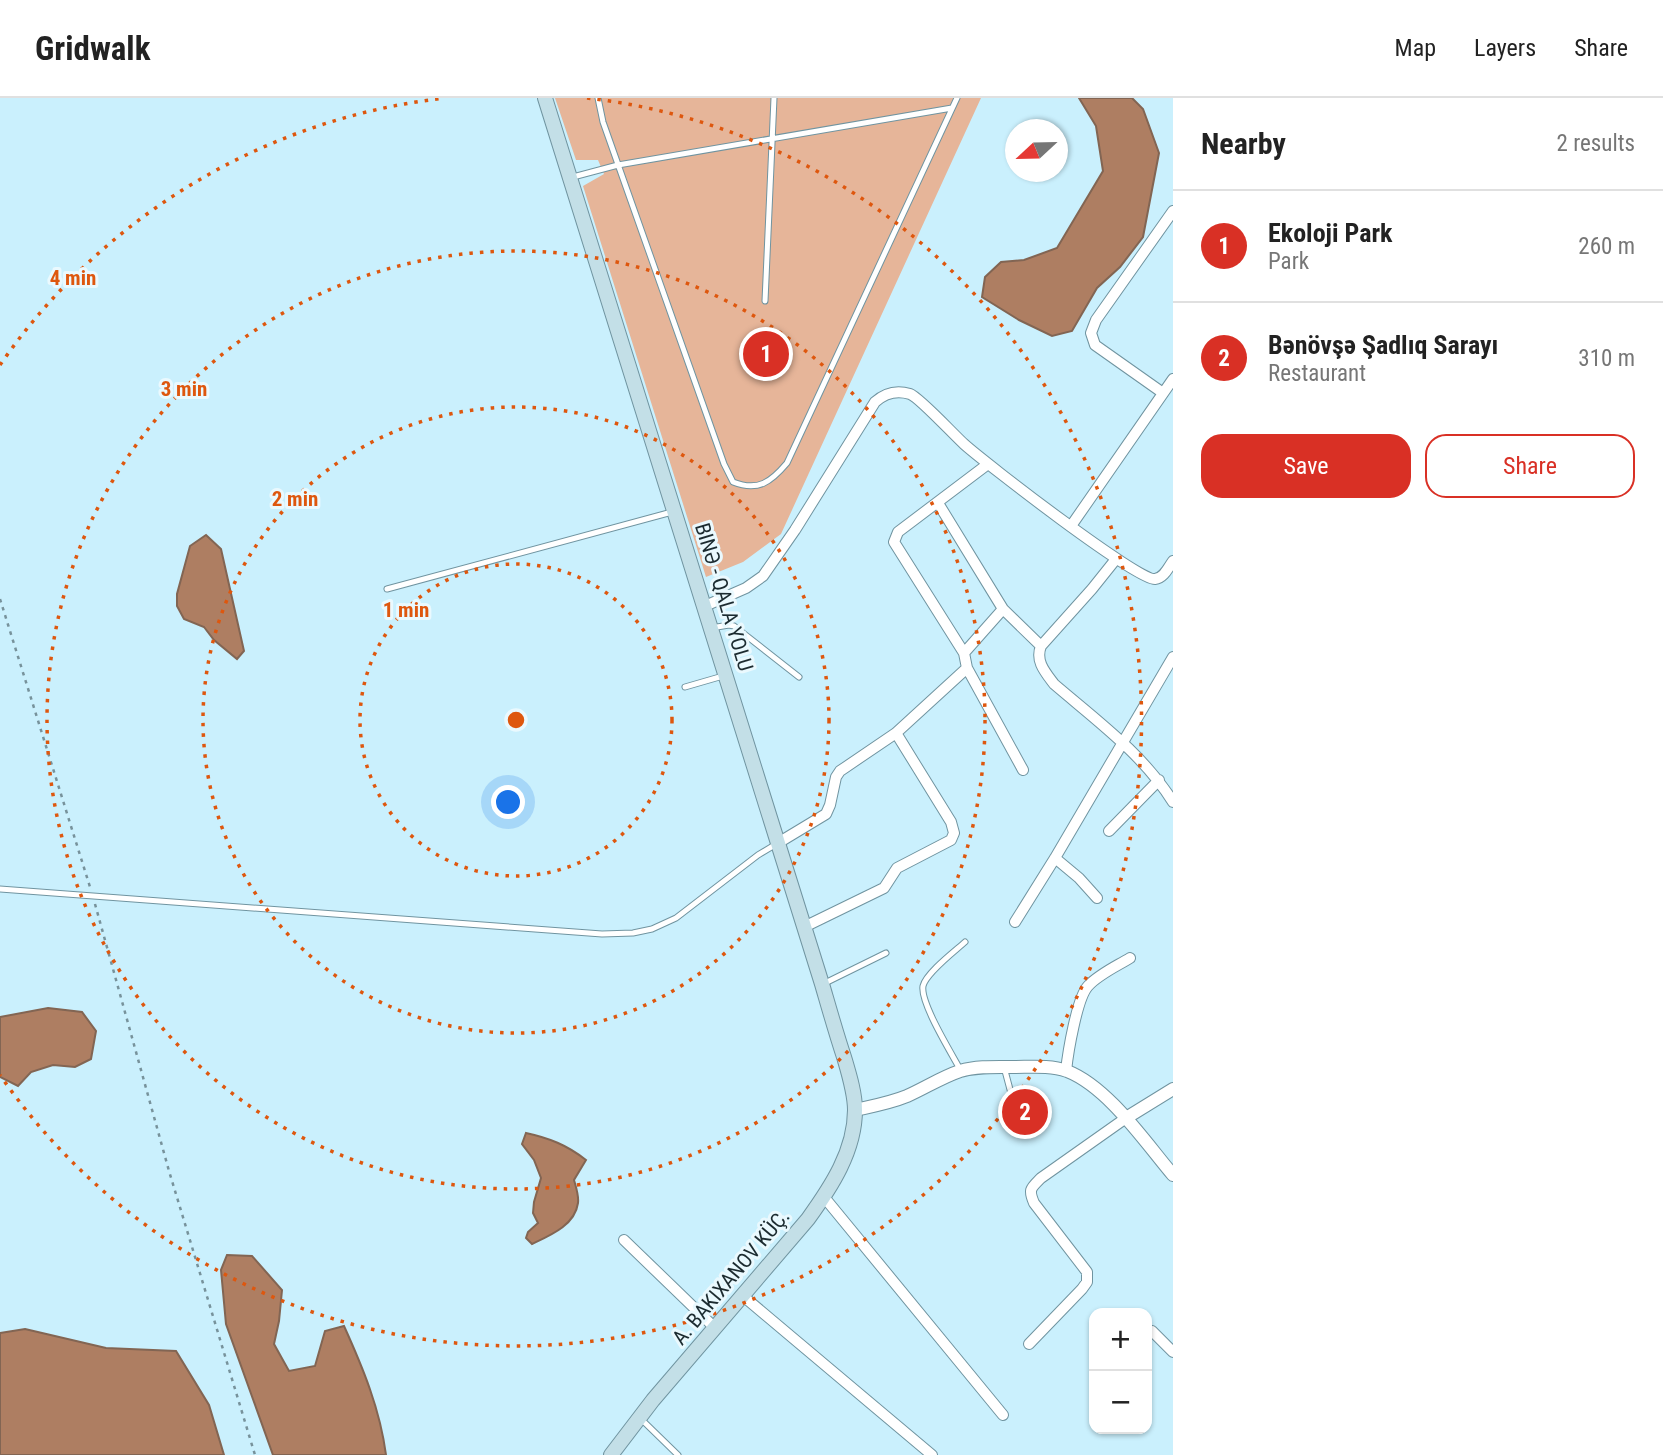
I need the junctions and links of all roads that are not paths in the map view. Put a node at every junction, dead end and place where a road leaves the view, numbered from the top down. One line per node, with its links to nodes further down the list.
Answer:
1 (545, 98): 8 (main road, BINƏ - QALA YOLU)
2 (598, 98): 7 (lane)
3 (774, 98): 6 (lane)
4 (957, 98): 5 (lane)
5 (952, 108): 6 (lane); 7 (lane)
6 (772, 139): 7 (lane); 10 (lane)
7 (618, 165): 8 (lane)
8 (570, 178): 15 (main road, BINƏ - QALA YOLU)
9 (1173, 211): 12 (street)
10 (765, 301)
11 (1173, 379): 12 (street)
12 (1163, 393): 16 (street)
13 (988, 464): 14 (street); 16 (street); 20 (street)
14 (938, 503): 21 (street); 24 (street)
15 (675, 511): 19 (lane); 20 (main road, BINƏ - QALA YOLU)
16 (1071, 526): 17 (street)
17 (1116, 559): 18 (street); 23 (street)
18 (1173, 561)
19 (387, 589)
20 (705, 606): 22 (main road, BINƏ - QALA YOLU)
21 (1003, 609): 23 (street); 24 (street)
22 (711, 628): 27 (main road, BINƏ - QALA YOLU); 28 (lane)
23 (1041, 646): 31 (street)
24 (964, 653): 26 (street)
25 (1173, 657): 31 (street)
26 (967, 668): 30 (street); 32 (street)
27 (726, 675): 29 (lane); 36 (main road, BINƏ - QALA YOLU)
28 (799, 677)
29 (685, 687)
30 (896, 733): 36 (street); 41 (street)
31 (1123, 744): 33 (street); 37 (street)
32 (1023, 771)
33 (1158, 780): 34 (street); 35 (street)
34 (1173, 802)
35 (1109, 831)
36 (778, 843): 38 (lane); 41 (main road, BINƏ - QALA YOLU)
37 (1055, 858): 39 (street); 40 (street)
38 (0, 889)
39 (1097, 898)
40 (1015, 922)
41 (804, 927): 45 (main road, BINƏ - QALA YOLU)
42 (965, 942): 47 (lane)
43 (886, 953): 45 (lane)
44 (1130, 958): 48 (street)
45 (822, 984): 51 (main road, BINƏ - QALA YOLU)
46 (1004, 1067): 47 (street); 48 (street); 50 (lane)
47 (961, 1071): 51 (street)
48 (1066, 1071): 52 (street)
49 (1173, 1089): 52 (street)
50 (1012, 1097)
51 (855, 1110): 54 (main road)
52 (1126, 1118): 53 (street); 59 (street)
53 (1173, 1175)
54 (824, 1197): 56 (main road); 61 (street)
55 (624, 1240): 57 (street)
56 (743, 1296): 57 (main road); 65 (street)
57 (715, 1328): 62 (main road)
58 (1152, 1331): 60 (street)
59 (1029, 1344)
60 (1173, 1352)
61 (1003, 1415)
62 (639, 1417): 63 (main road); 64 (lane)
63 (611, 1455)
64 (678, 1455)
65 (932, 1455)

